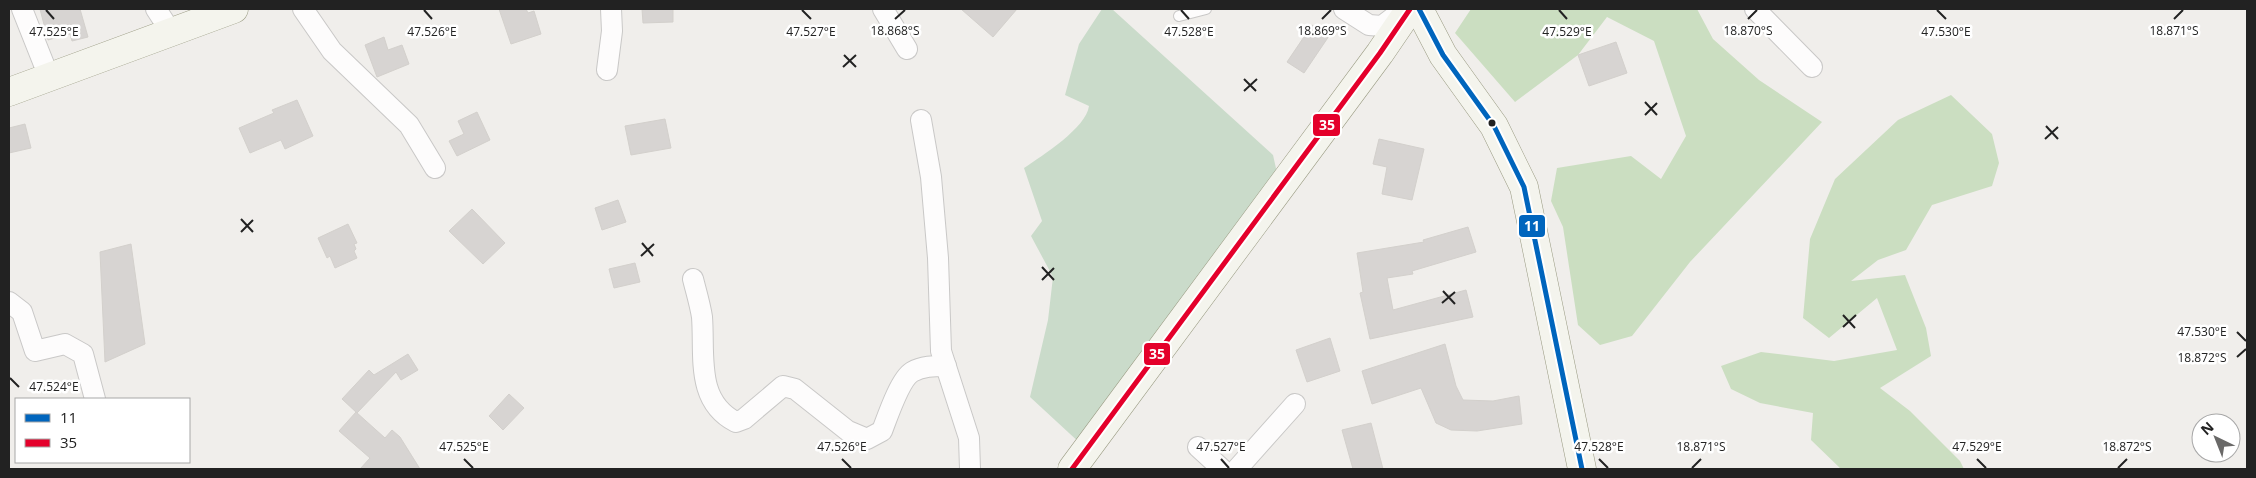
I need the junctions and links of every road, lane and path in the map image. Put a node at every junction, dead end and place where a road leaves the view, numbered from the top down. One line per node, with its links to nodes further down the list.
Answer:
1 (22, 9): 18 (street)
2 (156, 9): 14 (street)
3 (234, 9): 14 (street)
4 (303, 9): 21 (street)
5 (611, 9): 17 (street)
6 (883, 9): 15 (street)
7 (1206, 9): 13 (lane)
8 (1344, 9): 9 (street)
9 (1405, 9)
10 (1410, 9): 29 (street)
11 (1419, 9): 32 (street)
12 (1755, 9): 16 (street)
13 (1179, 16)
14 (171, 32): 18 (street)
15 (907, 49)
16 (1812, 67)
17 (608, 70)
18 (49, 77): 19 (street)
19 (9, 92)
20 (921, 120): 24 (street)
21 (435, 168)
22 (693, 278): 24 (street)
23 (9, 302): 25 (street)
24 (946, 366): 28 (street)
25 (95, 398)
26 (1295, 404): 31 (street)
27 (1198, 447): 30 (street)
28 (970, 469)
29 (1072, 469)
30 (1222, 469)
31 (1237, 469)
32 (1582, 469)

